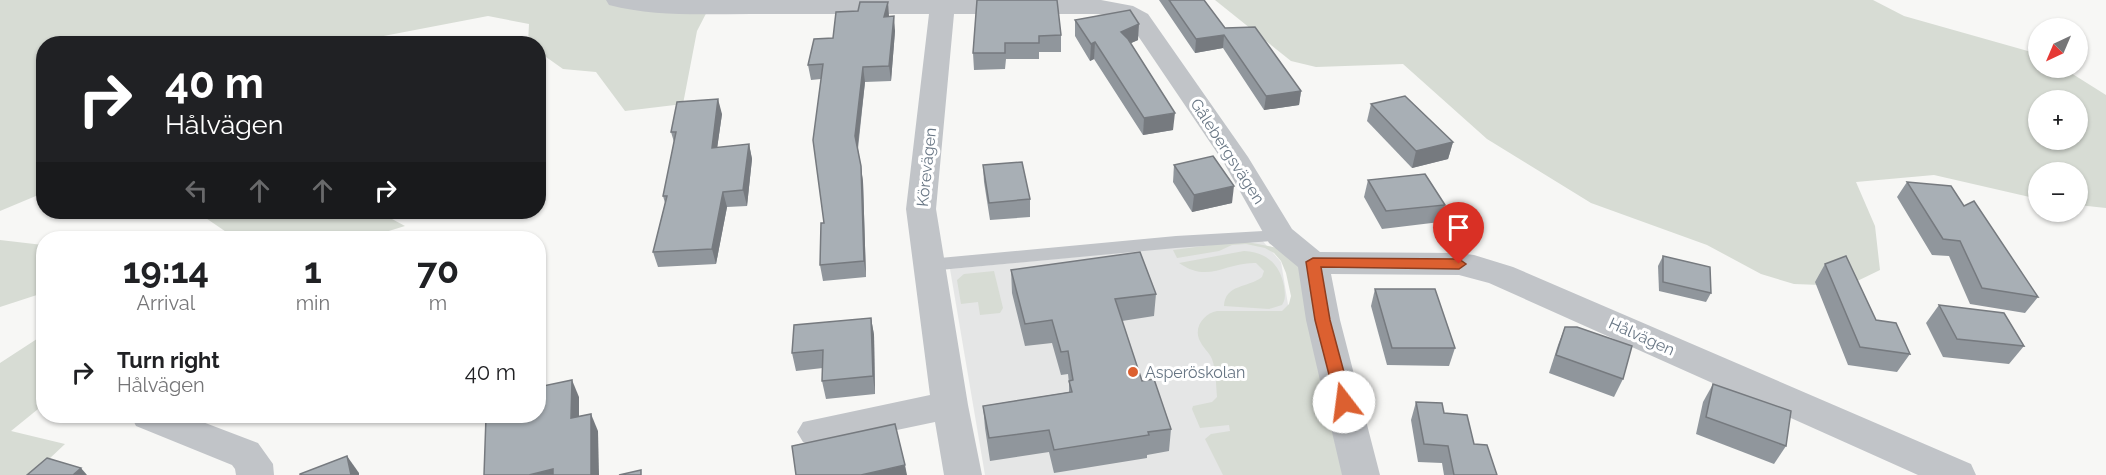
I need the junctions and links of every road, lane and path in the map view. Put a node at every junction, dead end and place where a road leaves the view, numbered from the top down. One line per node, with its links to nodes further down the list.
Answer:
1 (618, 0): 2 (street, Gålebergsvägen)
2 (942, 4): 3 (street, Gålebergsvägen); 5 (street, Körevägen)
3 (1280, 236): 4 (street, Gålebergsvägen); 5 (lane)
4 (1313, 262): 11 (street); 12 (street, Hålvägen)
5 (928, 265): 6 (street, Körevägen)
6 (950, 405): 8 (street); 10 (street, Körevägen)
7 (167, 423): 9 (street)
8 (816, 432)
9 (255, 475)
10 (963, 475)
11 (1361, 475)
12 (1957, 475)

